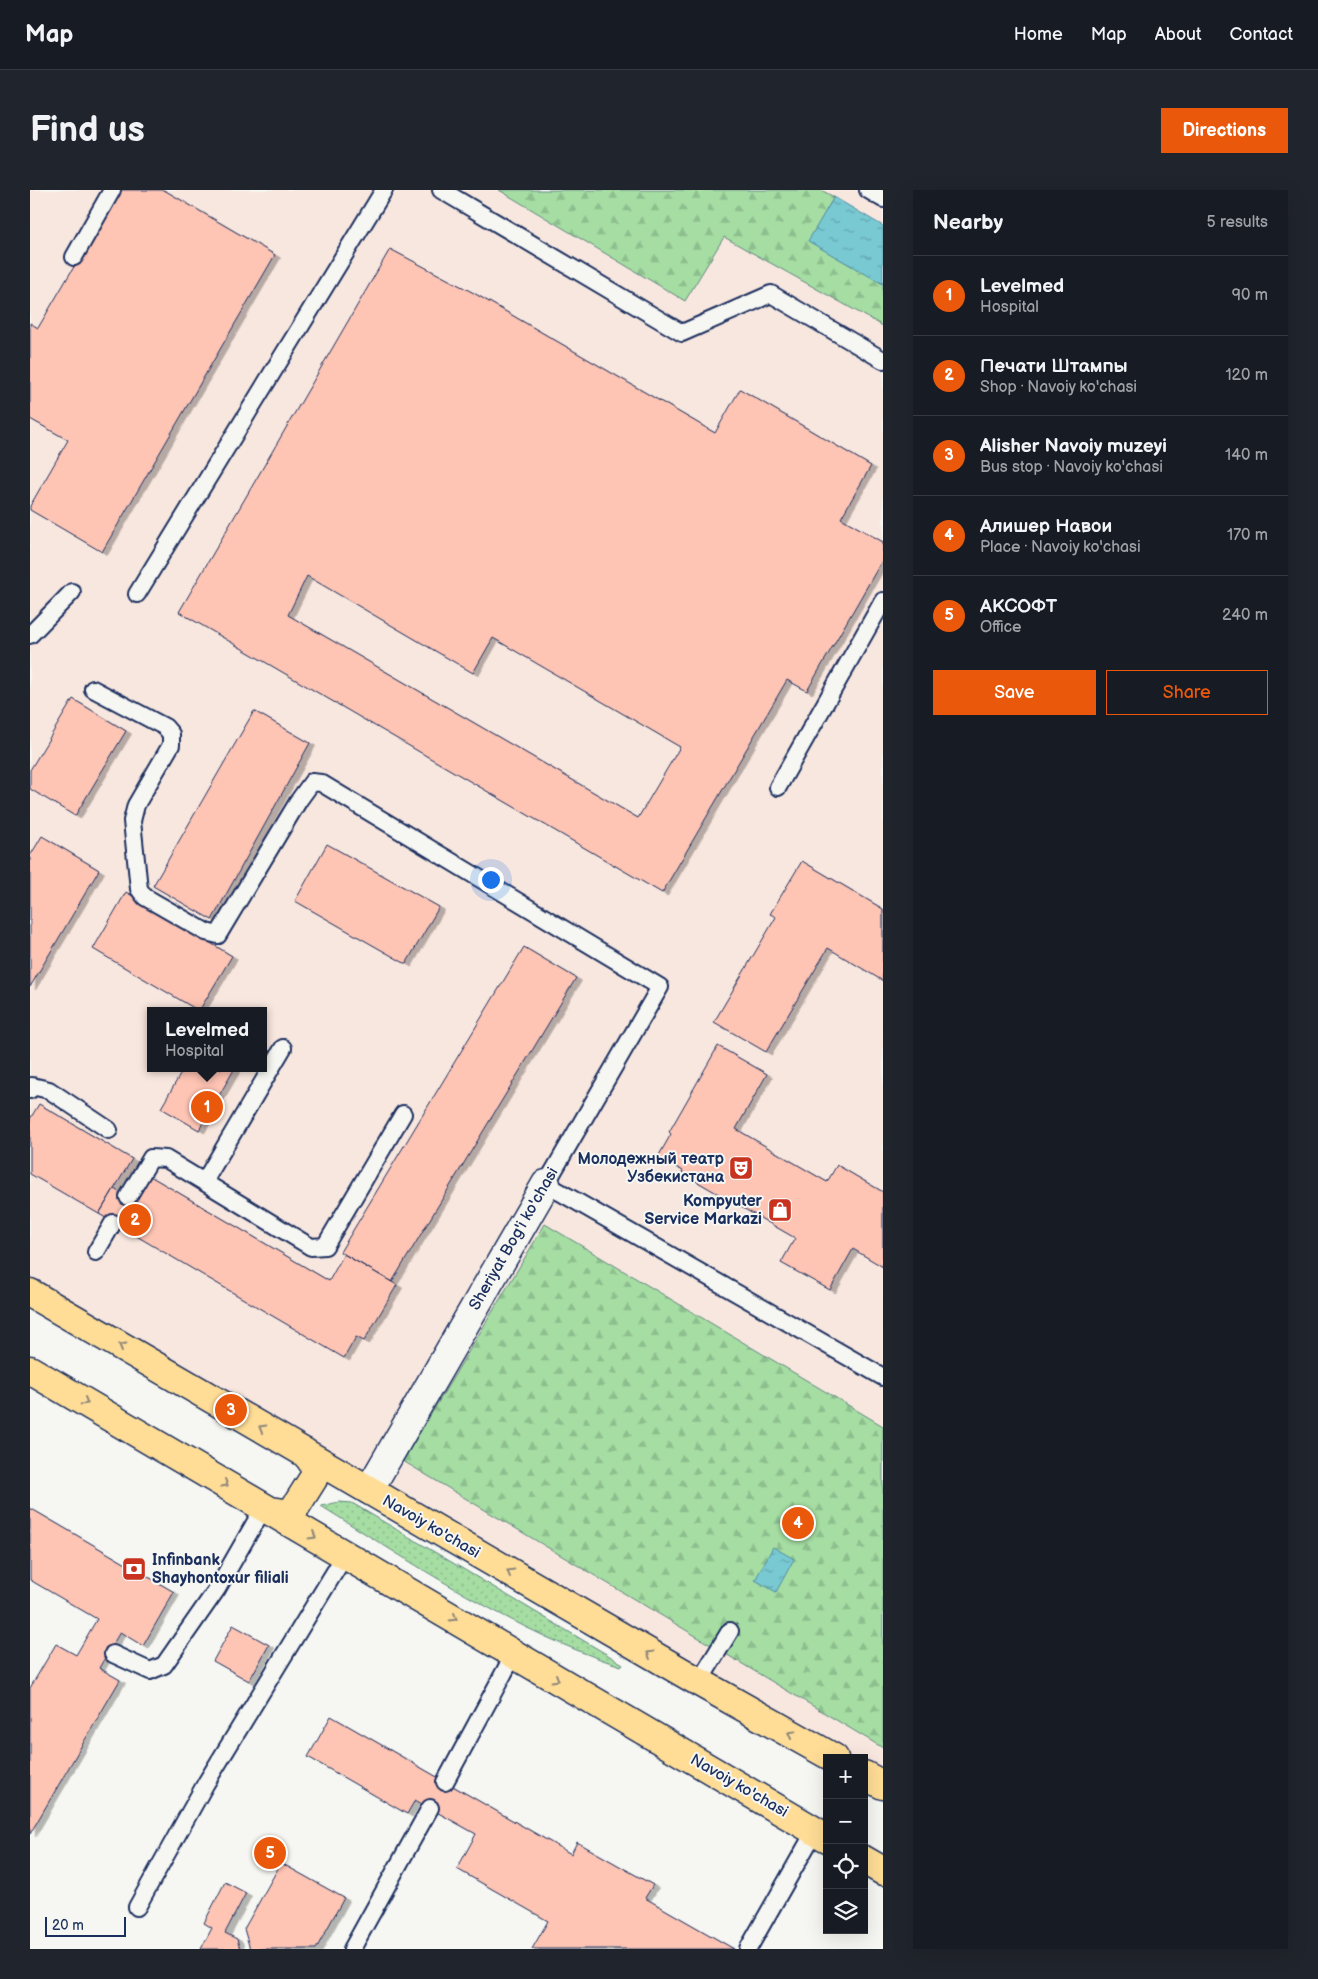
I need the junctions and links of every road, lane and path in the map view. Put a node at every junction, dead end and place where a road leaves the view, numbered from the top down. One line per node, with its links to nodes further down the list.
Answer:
1 (112, 190): 6 (lane)
2 (384, 190): 9 (lane)
3 (441, 190): 7 (lane)
4 (868, 190): 5 (lane)
5 (883, 198)
6 (74, 257)
7 (883, 360)
8 (72, 592): 11 (lane)
9 (138, 594)
10 (883, 601): 14 (lane)
11 (36, 618): 12 (lane)
12 (30, 634)
13 (93, 689): 20 (lane, Sheriyat Bog'i ko'chasi)
14 (778, 786)
15 (283, 1048): 19 (lane)
16 (30, 1090): 18 (lane)
17 (403, 1114): 19 (lane)
18 (109, 1130)
19 (204, 1182): 21 (lane)
20 (546, 1184): 26 (lane); 28 (street, Sheriyat Bog'i ko'chasi)
21 (128, 1197)
22 (113, 1222): 23 (lane)
23 (96, 1252)
24 (30, 1293): 27 (main road, Navoiy ko'chasi, one-way to 24)
25 (30, 1370): 29 (main road, Navoiy ko'chasi, one-way to 29)
26 (883, 1377)
27 (304, 1452): 28 (main road, Navoiy ko'chasi); 29 (main road)
28 (369, 1490): 34 (main road, Navoiy ko'chasi, one-way to 28)
29 (268, 1509): 30 (main road, Navoiy ko'chasi, one-way to 30); 32 (lane)
30 (345, 1555): 33 (main road, Navoiy ko'chasi, one-way to 33); 41 (lane)
31 (730, 1631): 34 (lane)
32 (113, 1654)
33 (514, 1654): 37 (lane); 40 (main road, Navoiy ko'chasi, one-way to 40)
34 (699, 1682): 35 (main road, Navoiy ko'chasi, one-way to 34)
35 (827, 1754)
36 (868, 1777): 38 (main road)
37 (445, 1782)
38 (883, 1785)
39 (430, 1808): 42 (lane)
40 (821, 1834): 43 (lane)
41 (137, 1907)
42 (352, 1949)
43 (748, 1949)

